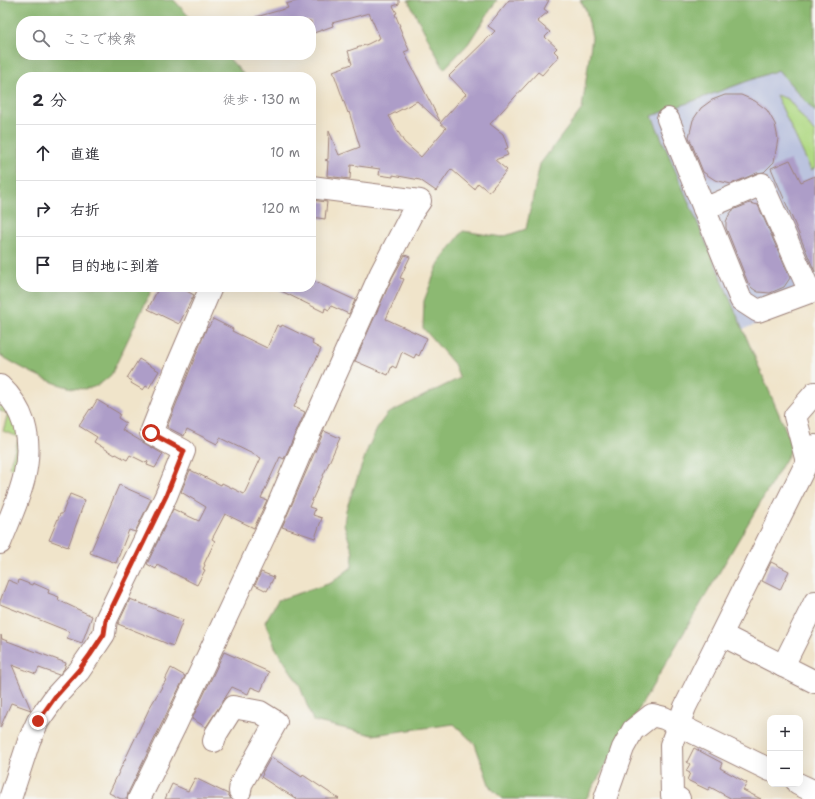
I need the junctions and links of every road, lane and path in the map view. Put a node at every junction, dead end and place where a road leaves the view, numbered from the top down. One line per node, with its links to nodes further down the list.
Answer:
1 (668, 119): 3 (street)
2 (316, 188): 21 (street)
3 (704, 209): 4 (street); 4 (street)
4 (812, 291)
5 (209, 292): 20 (street)
6 (0, 386): 9 (street)
7 (815, 393): 8 (street)
8 (811, 454): 11 (street)
9 (0, 543)
10 (815, 602): 12 (street)
11 (722, 635): 12 (street); 14 (street)
12 (783, 666): 13 (street)
13 (815, 682)
14 (678, 725): 16 (street); 22 (street); 23 (street)
15 (214, 741): 19 (street)
16 (767, 769)
17 (803, 786): 18 (street)
18 (815, 792)
19 (242, 796)
20 (10, 799)
21 (139, 799)
22 (605, 799)
23 (678, 799)

